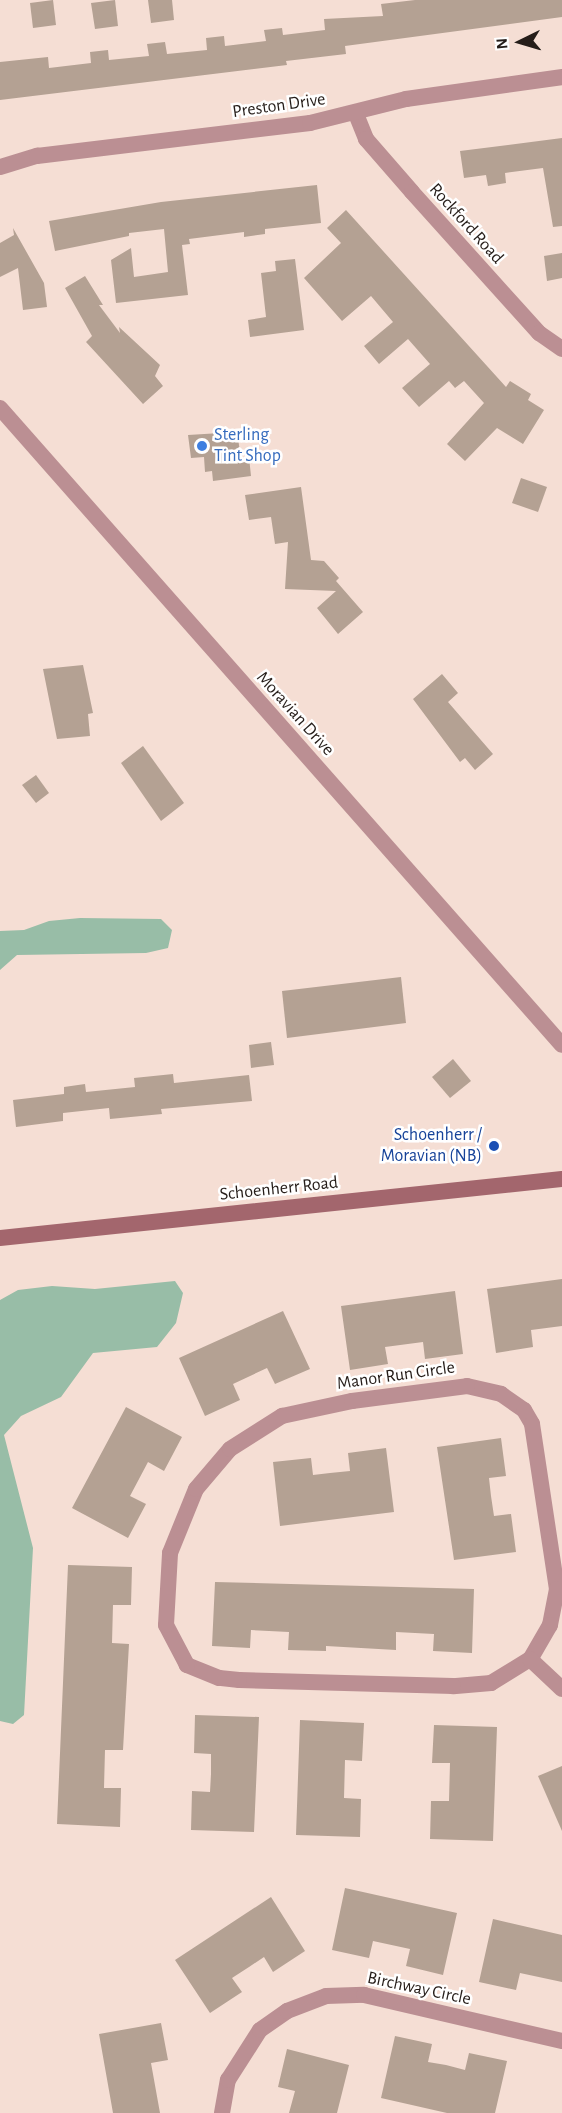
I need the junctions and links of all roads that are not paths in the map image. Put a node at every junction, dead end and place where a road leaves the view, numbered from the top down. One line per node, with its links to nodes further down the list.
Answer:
1 (562, 77): 2 (street, Preston Drive)
2 (356, 114): 3 (street, Preston Drive); 4 (street, Rockford Road)
3 (0, 167)
4 (562, 349)
5 (0, 408): 6 (street, Moravian Drive)
6 (562, 1044)
7 (562, 1179): 8 (main road, Schoenherr Road)
8 (0, 1238)
9 (530, 1659): 9 (street, Manor Run Circle); 10 (street)
10 (562, 1689)
11 (562, 2041): 12 (street, Birchway Circle)
12 (222, 2113)

